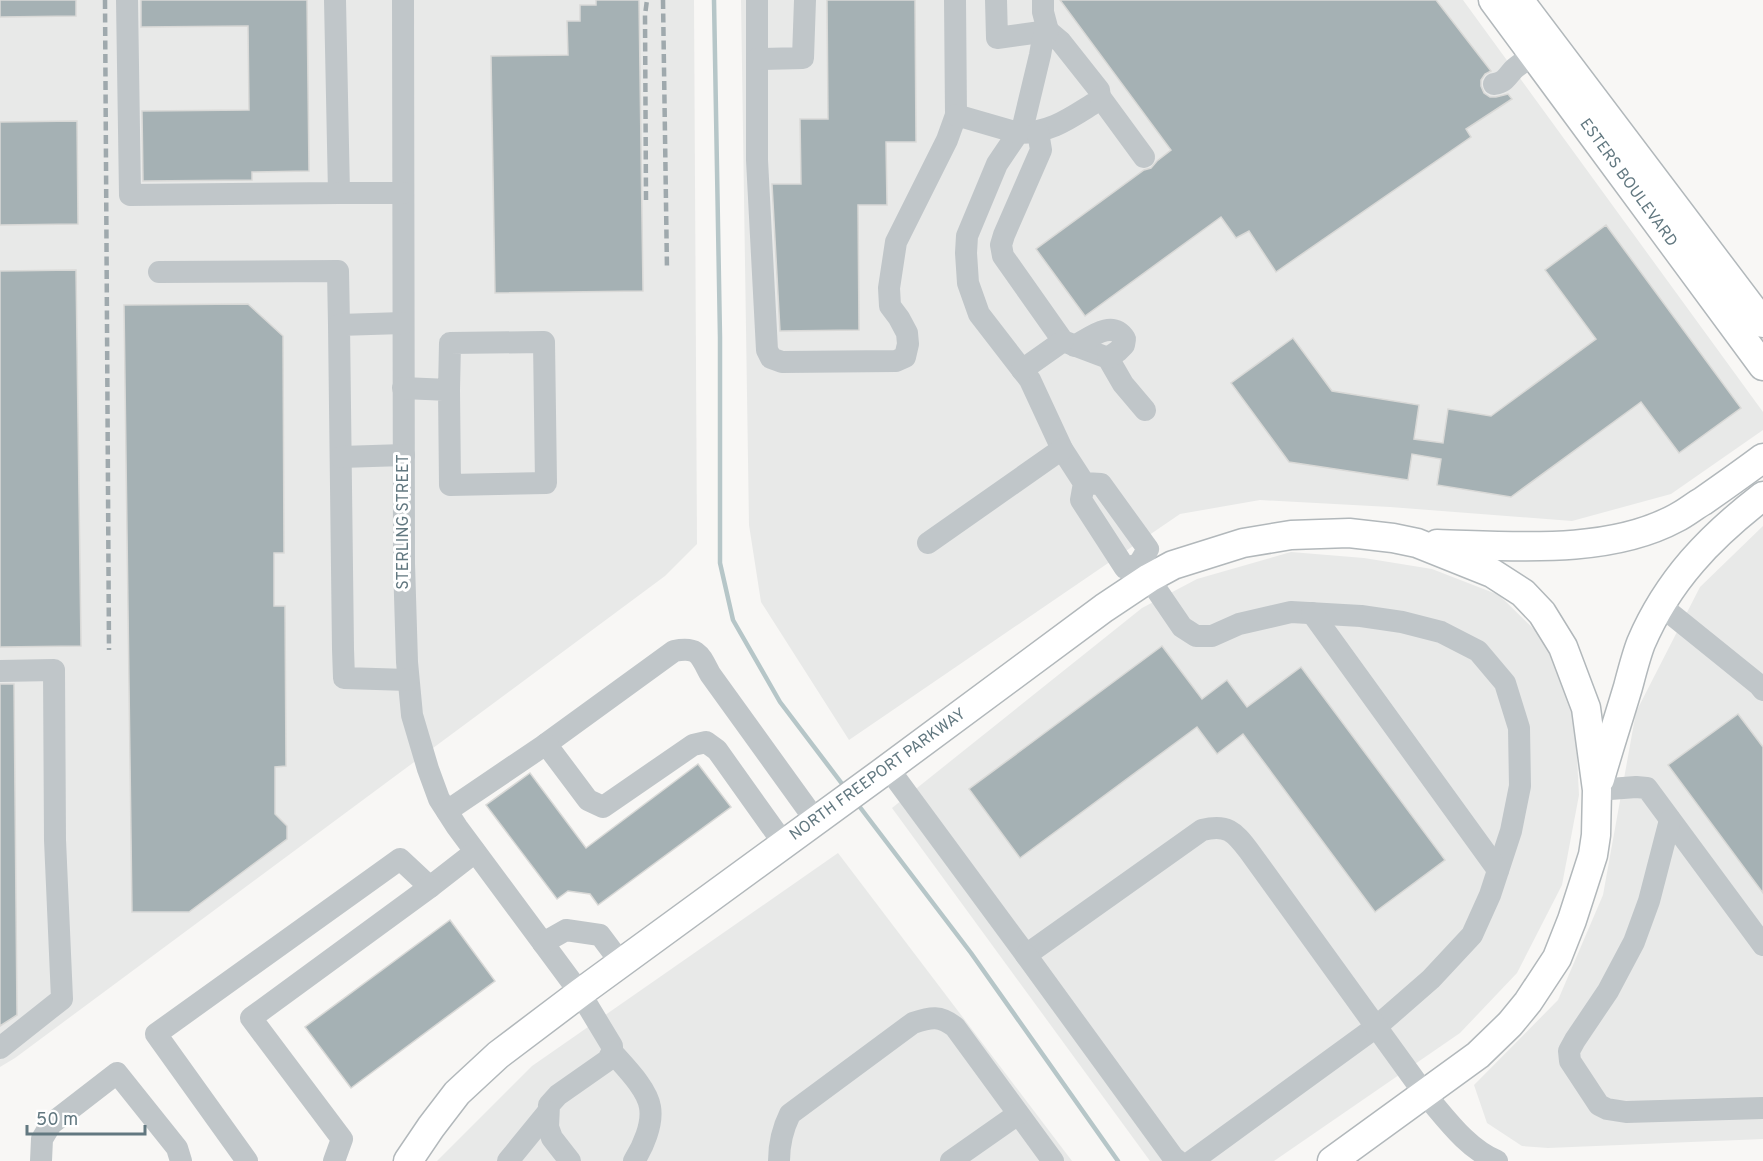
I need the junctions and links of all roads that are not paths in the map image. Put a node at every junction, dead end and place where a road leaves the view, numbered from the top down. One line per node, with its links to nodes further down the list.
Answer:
1 (127, 0): 17 (street)
2 (335, 0): 17 (street)
3 (403, 0): 18 (street, STERLING STREET)
4 (757, 0): 12 (street)
5 (805, 0): 12 (street)
6 (955, 0): 14 (street)
7 (996, 0): 11 (street)
8 (1042, 0): 11 (street)
9 (1493, 0): 24 (main road, ESTERS BOULEVARD)
10 (1519, 0): 21 (main road, ESTERS BOULEVARD)
11 (1048, 31): 13 (street); 15 (street)
12 (757, 59): 14 (street)
13 (1100, 97): 15 (street); 16 (street)
14 (956, 115): 15 (street)
15 (1028, 132): 23 (street); 25 (street)
16 (1144, 157)
17 (339, 193): 18 (street)
18 (403, 193): 20 (street, STERLING STREET)
19 (159, 272): 22 (street)
20 (403, 323): 22 (street); 26 (street, STERLING STREET)
21 (1763, 323)
22 (339, 325): 31 (street)
23 (1069, 343): 25 (street); 28 (street)
24 (1763, 366)
25 (1022, 370): 29 (street)
26 (403, 388): 27 (street); 30 (street, STERLING STREET)
27 (449, 390): 27 (street)
28 (1145, 410)
29 (1062, 448): 34 (street); 36 (street)
30 (404, 455): 31 (street); 40 (street, STERLING STREET)
31 (341, 457): 40 (street)
32 (1763, 458): 35 (main road)
33 (1763, 496): 37 (main road)
34 (928, 543)
35 (1417, 543): 36 (main road, NORTH FREEPORT PARKWAY); 44 (main road)
36 (1144, 571): 38 (street); 43 (main road, NORTH FREEPORT PARKWAY)
37 (1660, 605): 41 (street); 44 (main road)
38 (1312, 614): 50 (street); 50 (street)
39 (0, 671): 58 (street)
40 (408, 680): 45 (street, STERLING STREET)
41 (1763, 690)
42 (546, 744): 45 (street); 47 (street); 48 (street)
43 (884, 771): 47 (main road, NORTH FREEPORT PARKWAY); 54 (street)
44 (1597, 790): 46 (street); 60 (main road)
45 (447, 812): 49 (street, STERLING STREET)
46 (1670, 820): 53 (street); 61 (street)
47 (816, 821): 48 (main road, NORTH FREEPORT PARKWAY)
48 (784, 844): 55 (main road, NORTH FREEPORT PARKWAY)
49 (475, 852): 51 (street); 52 (street, STERLING STREET)
50 (1498, 870): 57 (street)
51 (430, 887): 66 (street); 67 (street)
52 (543, 944): 55 (street); 56 (street, STERLING STREET)
53 (1763, 945)
54 (1026, 955): 57 (street); 75 (street)
55 (621, 963): 56 (main road, NORTH FREEPORT PARKWAY)
56 (580, 993): 59 (street, STERLING STREET); 68 (main road, NORTH FREEPORT PARKWAY)
57 (1376, 1027): 60 (street); 76 (street)
58 (0, 1048)
59 (612, 1052): 62 (street); 71 (street, STERLING STREET)
60 (1424, 1093): 77 (main road); 78 (street)
61 (1763, 1108)
62 (548, 1112): 69 (street); 70 (street)
63 (1018, 1114): 72 (street); 73 (street); 74 (street)
64 (41, 1161): 65 (street)
65 (181, 1161)
66 (247, 1161)
67 (334, 1161)
68 (408, 1161)
69 (508, 1161)
70 (570, 1161)
71 (634, 1161)
72 (779, 1161)
73 (951, 1161)
74 (1053, 1161)
75 (1178, 1161)
76 (1192, 1161)
77 (1332, 1161)
78 (1497, 1161)

